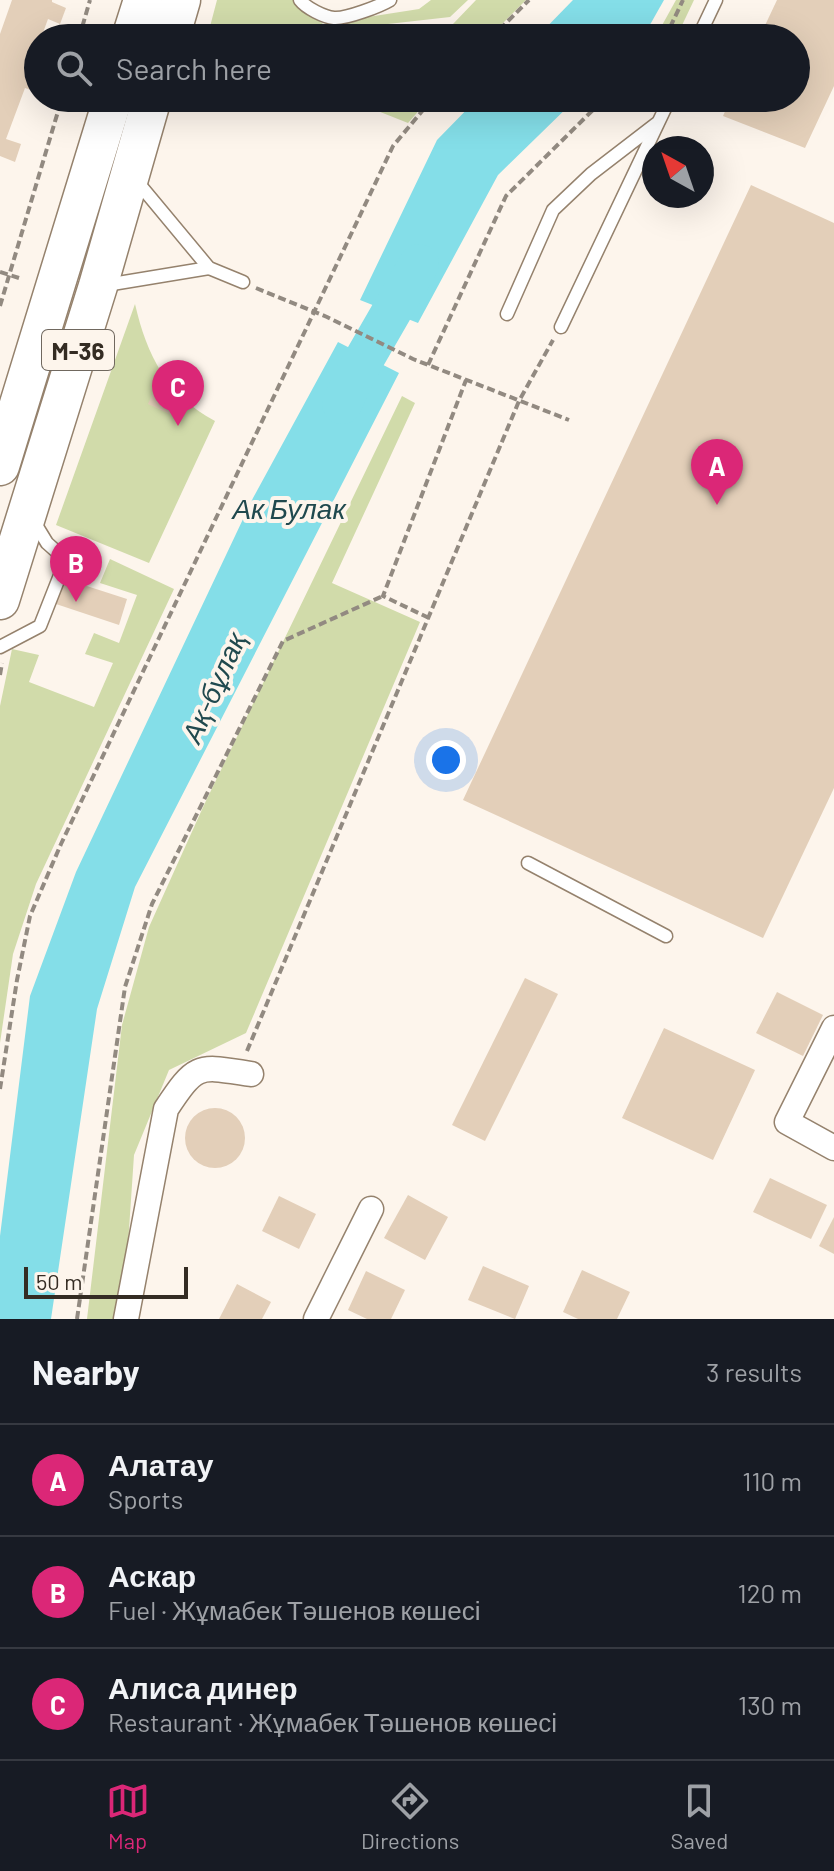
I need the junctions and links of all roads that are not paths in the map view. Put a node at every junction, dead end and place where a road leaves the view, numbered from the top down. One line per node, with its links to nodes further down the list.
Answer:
1 (143, 0): 6 (main road)
2 (181, 0): 7 (main road)
3 (300, 0): 4 (lane)
4 (390, 0)
5 (716, 0): 8 (lane)
6 (135, 24)
7 (174, 24)
8 (705, 24)
9 (109, 112): 19 (main road, M-36)
10 (148, 112): 13 (main road, M-36)
11 (663, 112): 12 (lane)
12 (658, 122): 17 (lane); 18 (lane)
13 (131, 174): 14 (lane); 16 (main road, M-36)
14 (209, 268): 15 (lane); 16 (lane)
15 (243, 282)
16 (98, 286): 20 (main road, M-36)
17 (507, 314)
18 (561, 327)
19 (0, 466)
20 (28, 512): 21 (main road, M-36); 22 (lane)
21 (0, 600)
22 (0, 647)
23 (528, 863): 24 (lane)
24 (666, 936)
25 (834, 1028): 27 (street)
26 (245, 1073): 29 (street)
27 (834, 1148)
28 (371, 1209): 30 (street)
29 (126, 1319)
30 (316, 1319)

